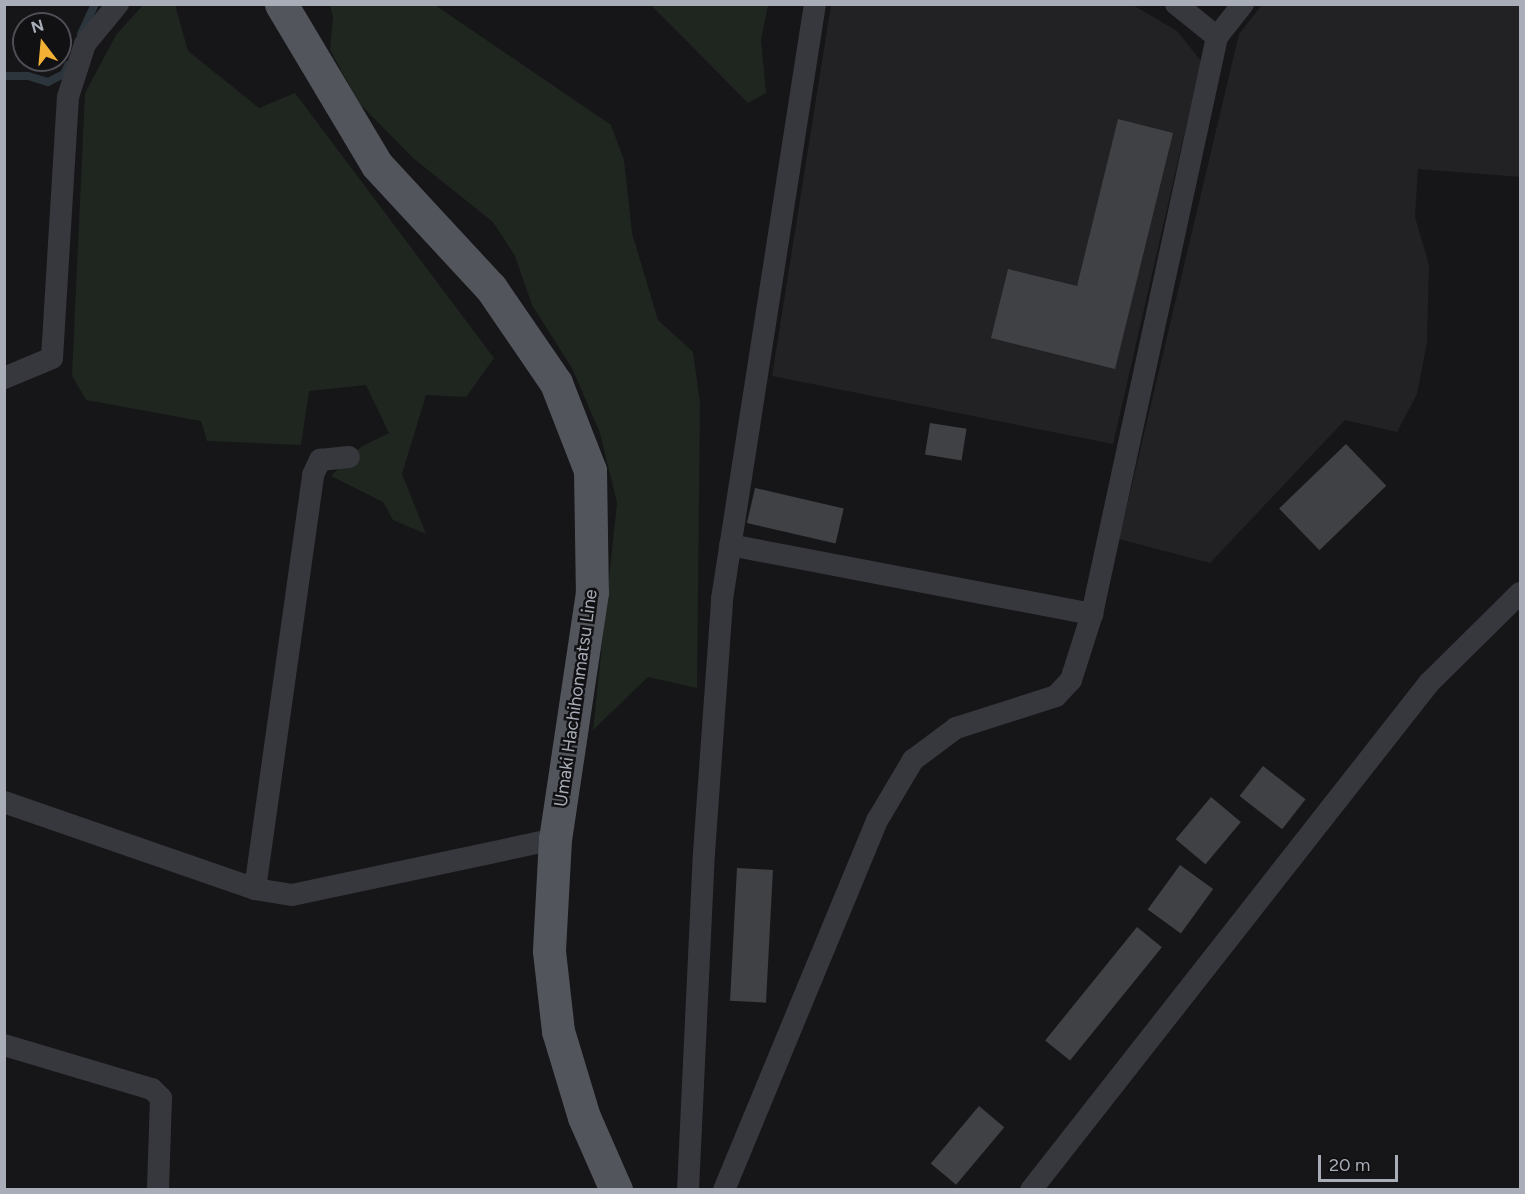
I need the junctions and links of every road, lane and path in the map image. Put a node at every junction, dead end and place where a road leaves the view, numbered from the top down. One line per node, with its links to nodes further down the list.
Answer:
1 (118, 4): 7 (street)
2 (280, 4): 13 (main road, Umaki Hachihonmatsu Line)
3 (815, 4): 9 (street)
4 (1176, 4): 6 (street)
5 (1243, 4): 6 (street)
6 (1217, 37): 11 (street)
7 (4, 378)
8 (349, 457): 14 (street)
9 (730, 545): 11 (street); 18 (street)
10 (1521, 593): 20 (street)
11 (1092, 614): 19 (street)
12 (4, 802): 14 (street)
13 (555, 840): 14 (street); 17 (main road, Umaki Hachihonmatsu Line)
14 (255, 888)
15 (4, 1045): 16 (street)
16 (158, 1190)
17 (616, 1190)
18 (688, 1190)
19 (724, 1190)
20 (1032, 1190)

